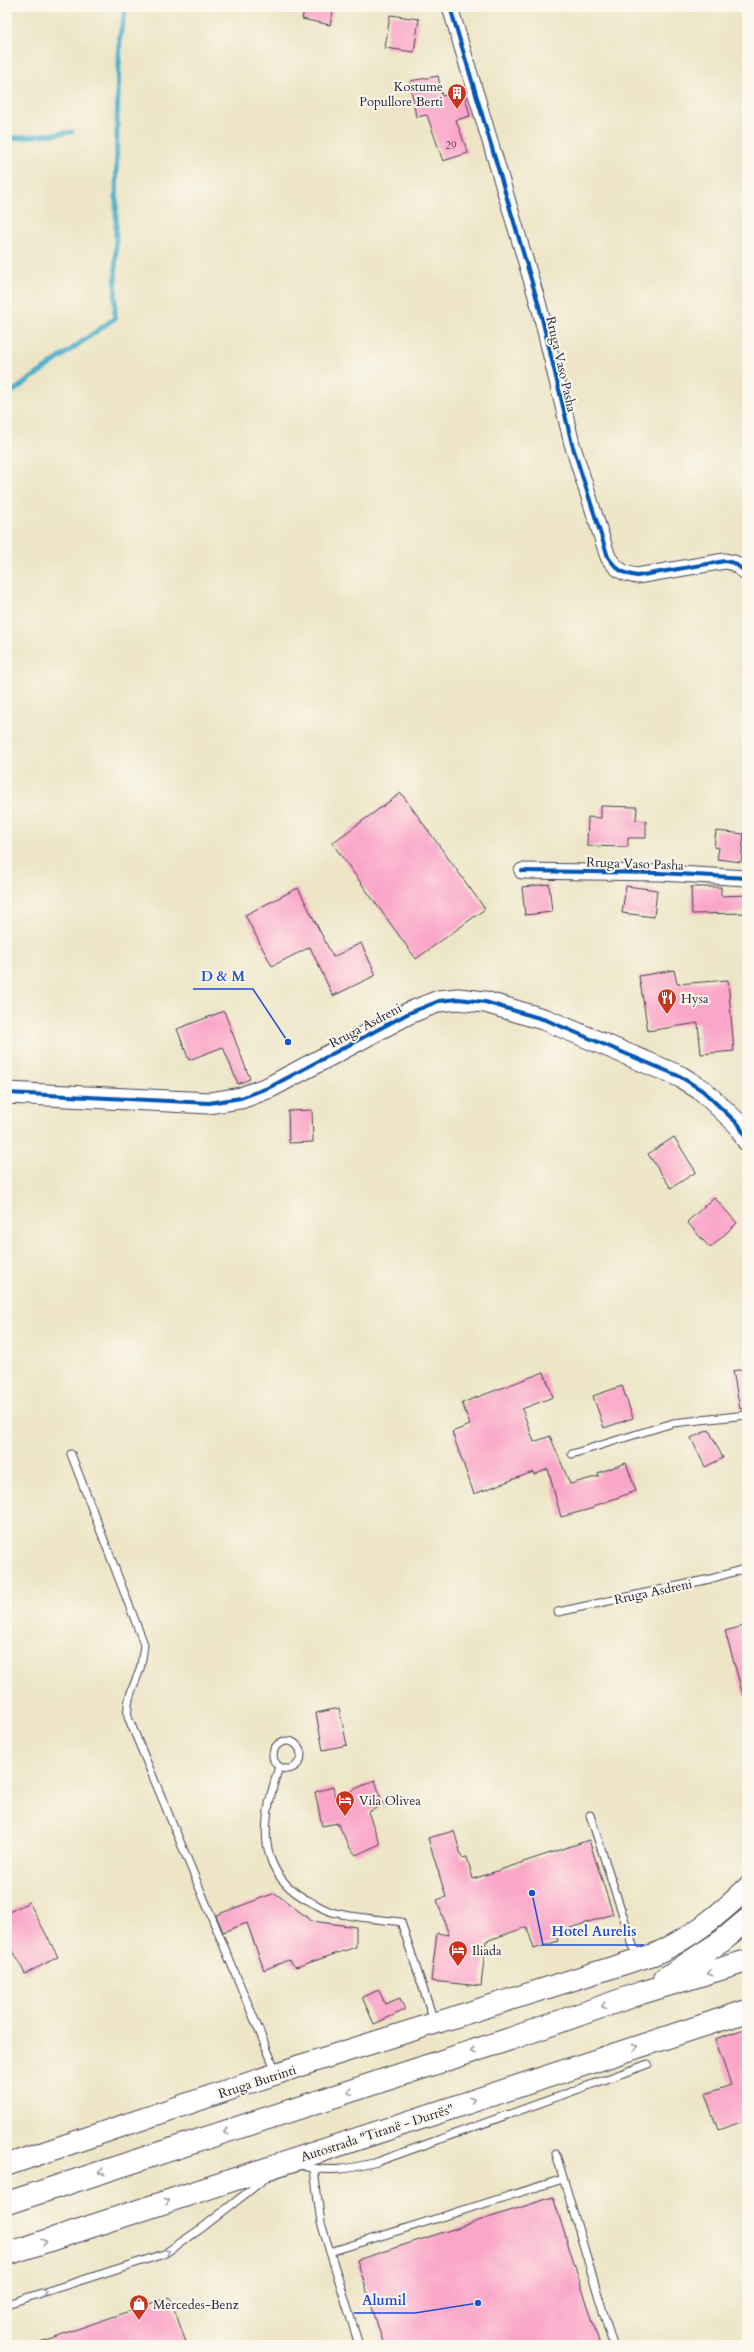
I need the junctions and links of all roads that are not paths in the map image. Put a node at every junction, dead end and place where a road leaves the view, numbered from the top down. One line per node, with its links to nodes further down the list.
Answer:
1 (450, 7): 2 (street, Rruga Vaso Pasha)
2 (747, 573)
3 (522, 870): 4 (street, Rruga Vaso Pasha)
4 (747, 878)
5 (7, 1092): 6 (main road, Rruga Asdreni)
6 (744, 1128)
7 (747, 1414): 9 (lane)
8 (71, 1454): 24 (lane)
9 (572, 1454)
10 (747, 1568): 11 (lane, Rruga Asdreni)
11 (558, 1612)
12 (279, 1767): 12 (lane); 22 (lane)
13 (590, 1815): 18 (lane)
14 (747, 1888): 16 (main road, Rruga Butrinti)
15 (747, 1920): 17 (highway)
16 (682, 1942): 17 (main road); 18 (main road, Rruga Butrinti)
17 (695, 1959): 20 (highway)
18 (637, 1960): 22 (main road, Rruga Butrinti)
19 (747, 1961): 20 (highway, one-way to 20)
20 (641, 1993): 30 (highway, one-way to 30)
21 (747, 2011): 26 (highway, Autostrada "Tiranë - Durrës", one-way to 21)
22 (435, 2024): 24 (main road, Rruga Butrinti)
23 (648, 2064): 28 (lane)
24 (277, 2074): 27 (main road, Rruga Butrinti)
25 (556, 2154): 29 (lane)
26 (288, 2161): 28 (lane); 32 (highway, Autostrada "Tiranë - Durrës", one-way to 26); 33 (lane, one-way to 26)
27 (7, 2164)
28 (314, 2170): 31 (lane)
29 (563, 2180): 31 (lane); 35 (lane)
30 (7, 2203)
31 (330, 2252): 34 (lane)
32 (7, 2254)
33 (7, 2304)
34 (359, 2345)
35 (613, 2345)

